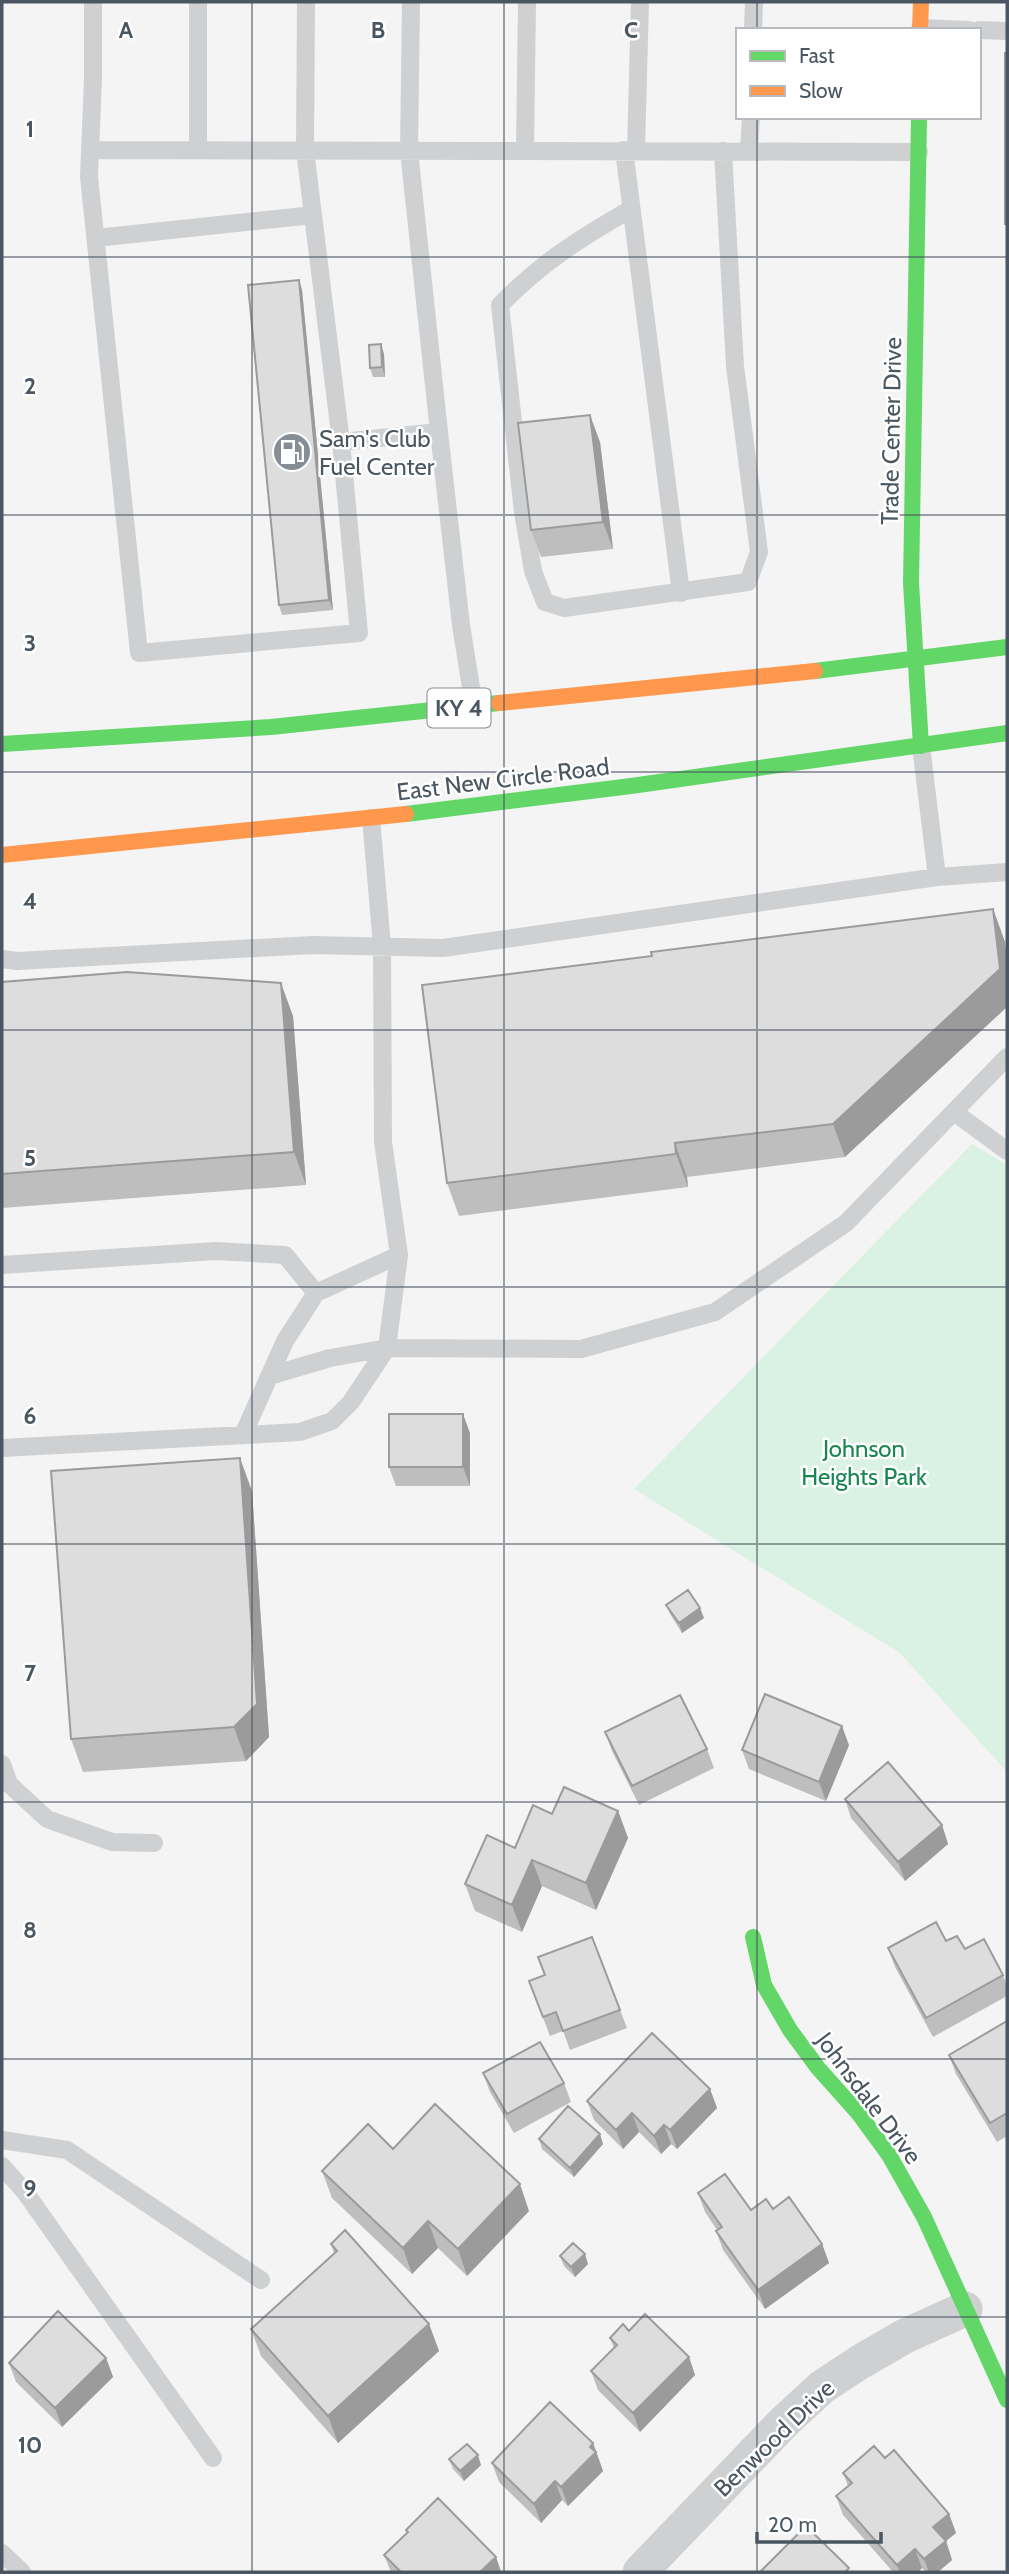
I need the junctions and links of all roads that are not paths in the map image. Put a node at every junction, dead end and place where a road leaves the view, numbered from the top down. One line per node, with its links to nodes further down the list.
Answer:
1 (93, 2): 15 (lane)
2 (198, 2): 16 (lane)
3 (306, 2): 17 (lane)
4 (411, 2): 18 (lane)
5 (527, 2): 19 (lane)
6 (640, 2): 20 (lane)
7 (754, 2): 9 (lane)
8 (921, 2): 10 (main road)
9 (753, 28)
10 (920, 28)
11 (981, 30): 12 (lane)
12 (1007, 31)
13 (751, 119): 22 (lane)
14 (919, 119): 23 (main road, Trade Center Drive)
15 (90, 150): 16 (lane); 26 (lane)
16 (198, 150): 17 (lane)
17 (305, 150): 18 (lane); 25 (lane)
18 (409, 150): 19 (lane); 27 (lane)
19 (525, 150): 20 (lane)
20 (630, 150): 21 (lane); 24 (lane)
21 (723, 150): 22 (lane); 29 (lane)
22 (749, 150): 23 (lane)
23 (919, 152): 31 (main road, Trade Center Drive)
24 (631, 209): 29 (lane); 29 (lane)
25 (313, 215): 26 (lane); 28 (lane)
26 (96, 238): 28 (lane)
27 (439, 432): 28 (lane); 32 (lane)
28 (341, 442)
29 (681, 593)
30 (1007, 647): 31 (main road, KY 4)
31 (914, 658): 32 (main road, KY 4); 35 (main road, Trade Center Drive)
32 (474, 706): 34 (main road, KY 4)
33 (1007, 733): 35 (main road, East New Circle Road)
34 (2, 744)
35 (921, 746): 36 (main road, East New Circle Road); 39 (lane)
36 (371, 818): 37 (main road, East New Circle Road); 40 (lane)
37 (2, 855)
38 (1007, 872): 39 (lane)
39 (937, 877): 40 (lane)
40 (382, 947): 41 (lane); 45 (lane)
41 (2, 959)
42 (1007, 1057): 43 (lane)
43 (954, 1112): 44 (lane); 48 (lane)
44 (1007, 1151)
45 (399, 1255): 47 (lane); 48 (lane)
46 (2, 1265): 47 (lane)
47 (316, 1293): 49 (lane)
48 (387, 1348): 49 (lane); 50 (lane)
49 (269, 1376): 50 (lane)
50 (243, 1435): 51 (lane)
51 (2, 1448)
52 (2, 1764): 53 (lane)
53 (154, 1843)
54 (752, 1937): 58 (main road, Johnsdale Drive)
55 (2, 2140): 57 (lane)
56 (2, 2166): 60 (lane)
57 (261, 2280)
58 (965, 2309): 59 (main road, Johnsdale Drive); 63 (street, Benwood Drive)
59 (1007, 2400)
60 (213, 2458)
61 (2, 2553): 62 (lane)
62 (22, 2572)
63 (640, 2572)

